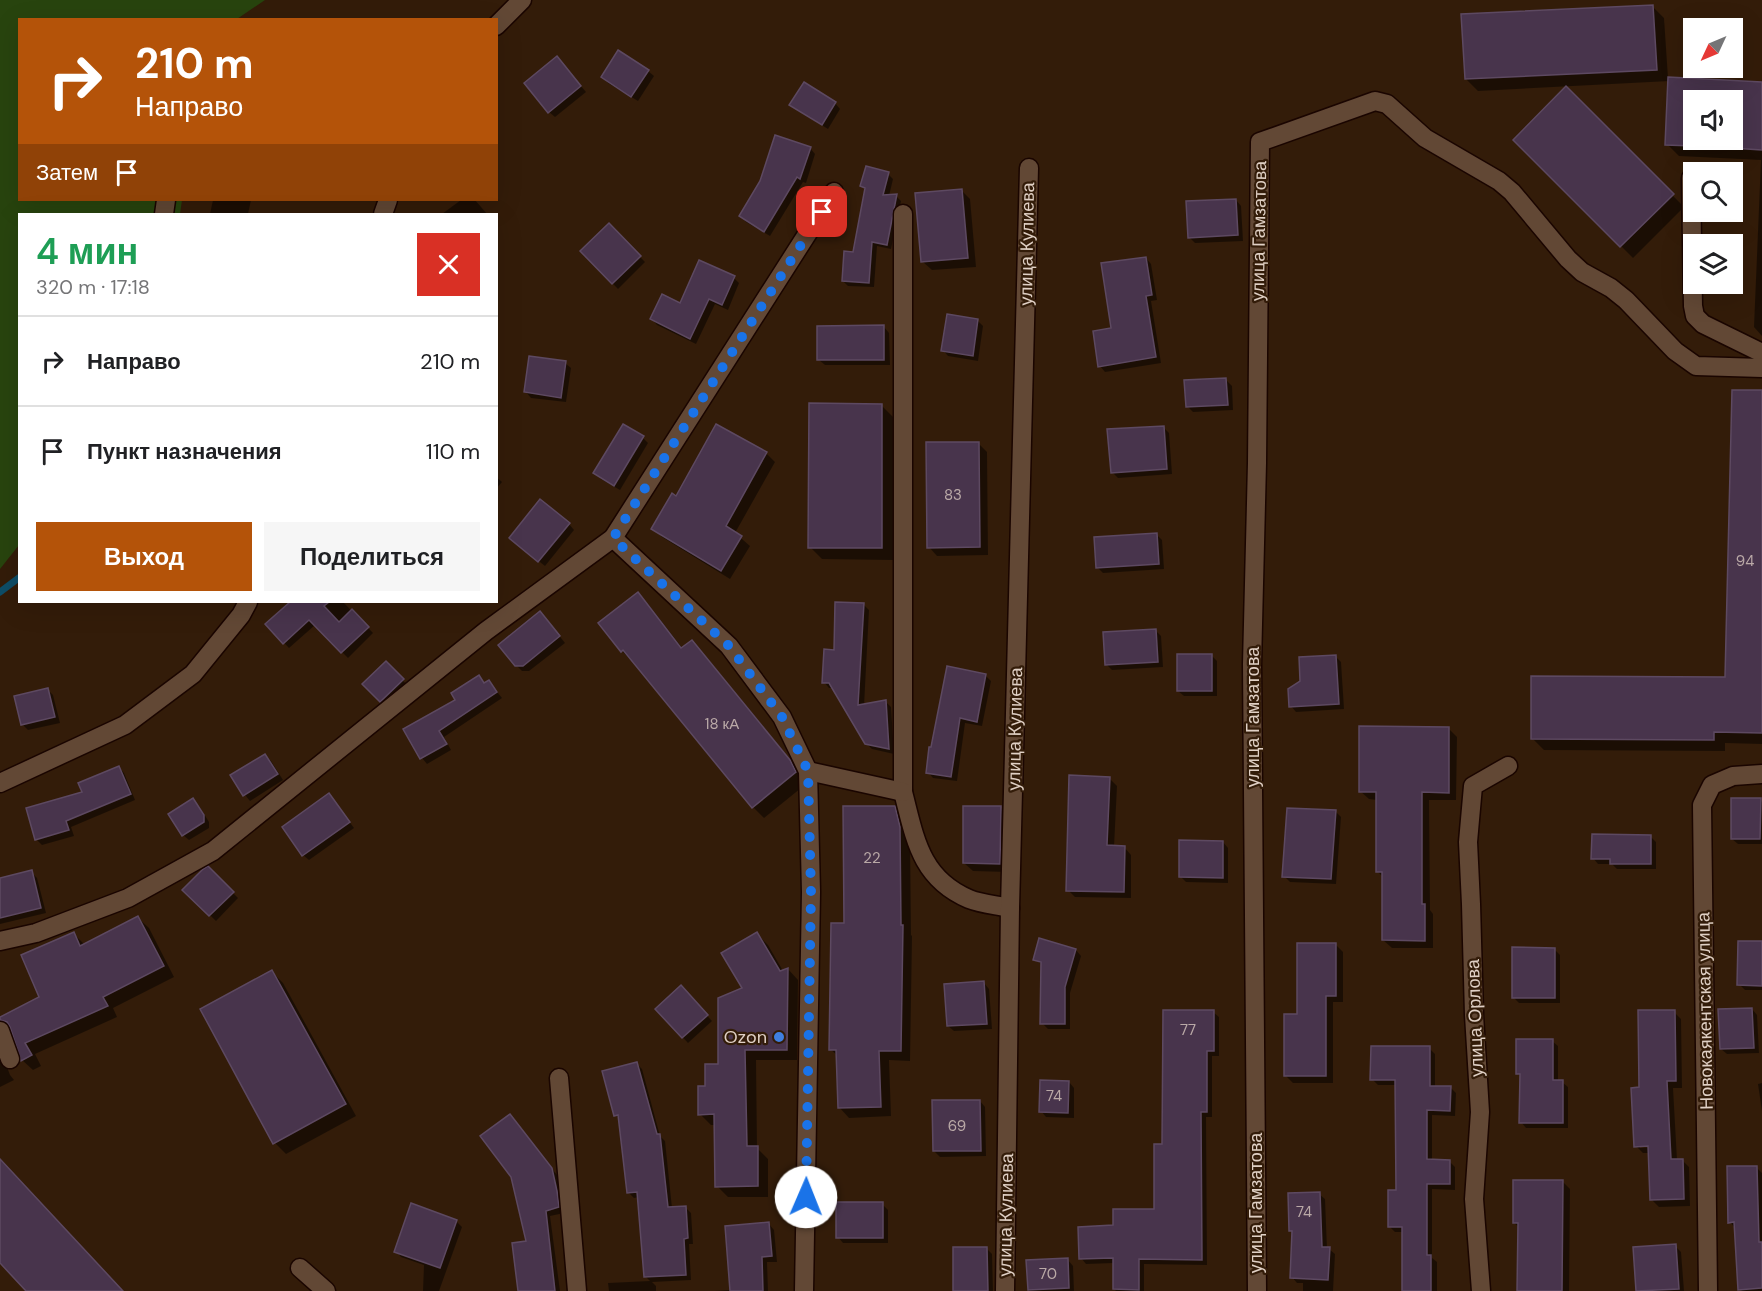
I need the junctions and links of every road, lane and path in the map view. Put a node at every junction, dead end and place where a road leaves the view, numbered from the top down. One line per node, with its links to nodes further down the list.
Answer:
1 (522, 0): 2 (street)
2 (498, 24)
3 (1029, 168): 16 (street, улица Кулиева)
4 (834, 192): 9 (street)
5 (903, 214): 15 (street)
6 (1692, 222): 7 (street)
7 (1762, 353)
8 (1762, 368): 26 (street, улица Гамзатова)
9 (613, 538): 12 (street); 17 (street)
10 (248, 603): 14 (street)
11 (1508, 766): 27 (street, улица Орлова)
12 (808, 771): 15 (street); 24 (street)
13 (1762, 774): 28 (street, Новокаякентская улица)
14 (0, 783)
15 (903, 792): 16 (street)
16 (1010, 908): 25 (street, улица Кулиева)
17 (0, 941)
18 (0, 1031): 19 (street)
19 (10, 1059)
20 (559, 1078): 23 (street)
21 (300, 1268): 22 (street)
22 (326, 1291)
23 (577, 1291)
24 (804, 1291)
25 (1005, 1291)
26 (1257, 1291)
27 (1482, 1291)
28 (1708, 1291)

